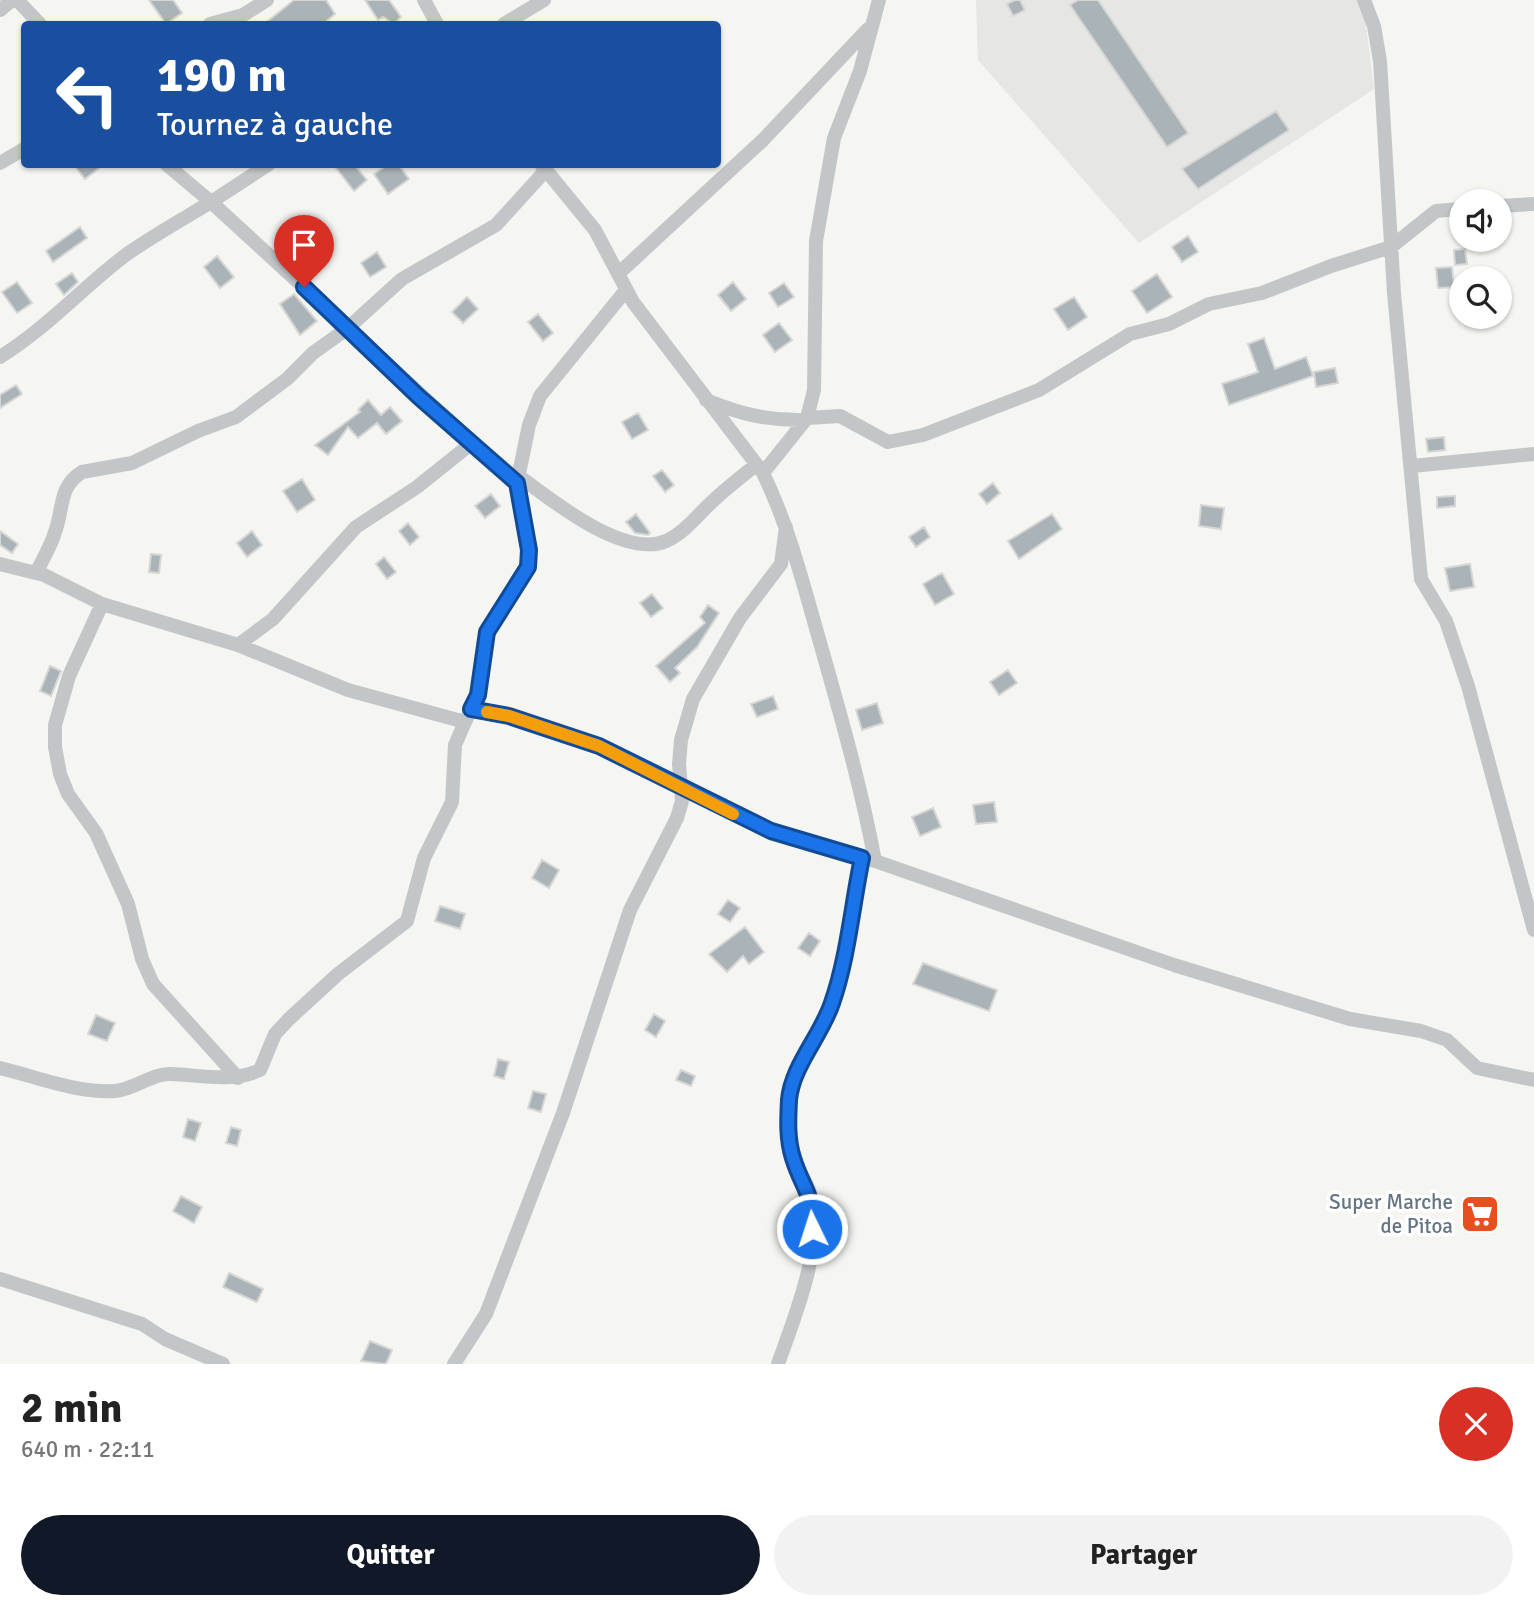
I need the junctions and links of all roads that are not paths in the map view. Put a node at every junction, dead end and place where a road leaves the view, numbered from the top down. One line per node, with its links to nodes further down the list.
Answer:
1 (12, 0): 8 (street)
2 (17, 0): 9 (street)
3 (267, 0): 10 (street)
4 (424, 0): 11 (street)
5 (544, 0): 12 (street)
6 (879, 0): 13 (street)
7 (1364, 0): 24 (street)
8 (0, 10)
9 (37, 21)
10 (221, 21)
11 (436, 21)
12 (509, 21)
13 (869, 28): 25 (street); 30 (street)
14 (21, 151): 15 (street)
15 (0, 163)
16 (171, 168): 20 (street)
17 (263, 168): 20 (street)
18 (542, 168): 27 (street)
19 (544, 168): 25 (street)
20 (211, 202): 27 (street); 28 (street)
21 (1534, 204): 22 (street)
22 (1512, 205)
23 (1449, 210): 24 (street)
24 (1391, 247): 30 (street); 33 (street)
25 (619, 273): 26 (street)
26 (626, 290): 29 (street); 35 (street)
27 (348, 328): 31 (street); 38 (street)
28 (0, 357)
29 (705, 399): 30 (street); 34 (street)
30 (806, 419): 34 (street)
31 (472, 443): 35 (street); 40 (street)
32 (1534, 454): 33 (street)
33 (1412, 466): 44 (street)
34 (760, 469): 35 (street); 36 (street)
35 (518, 480): 41 (street)
36 (786, 527): 42 (street); 43 (street)
37 (0, 564): 38 (street)
38 (36, 573): 39 (street)
39 (102, 604): 40 (street); 46 (street)
40 (238, 645): 41 (street)
41 (468, 716): 42 (street); 46 (street)
42 (682, 789): 43 (street); 50 (street)
43 (868, 859): 47 (street); 51 (street)
44 (1534, 930)
45 (0, 1068): 46 (street)
46 (238, 1078)
47 (1534, 1080)
48 (0, 1279): 49 (street)
49 (223, 1364)
50 (454, 1364)
51 (778, 1364)

